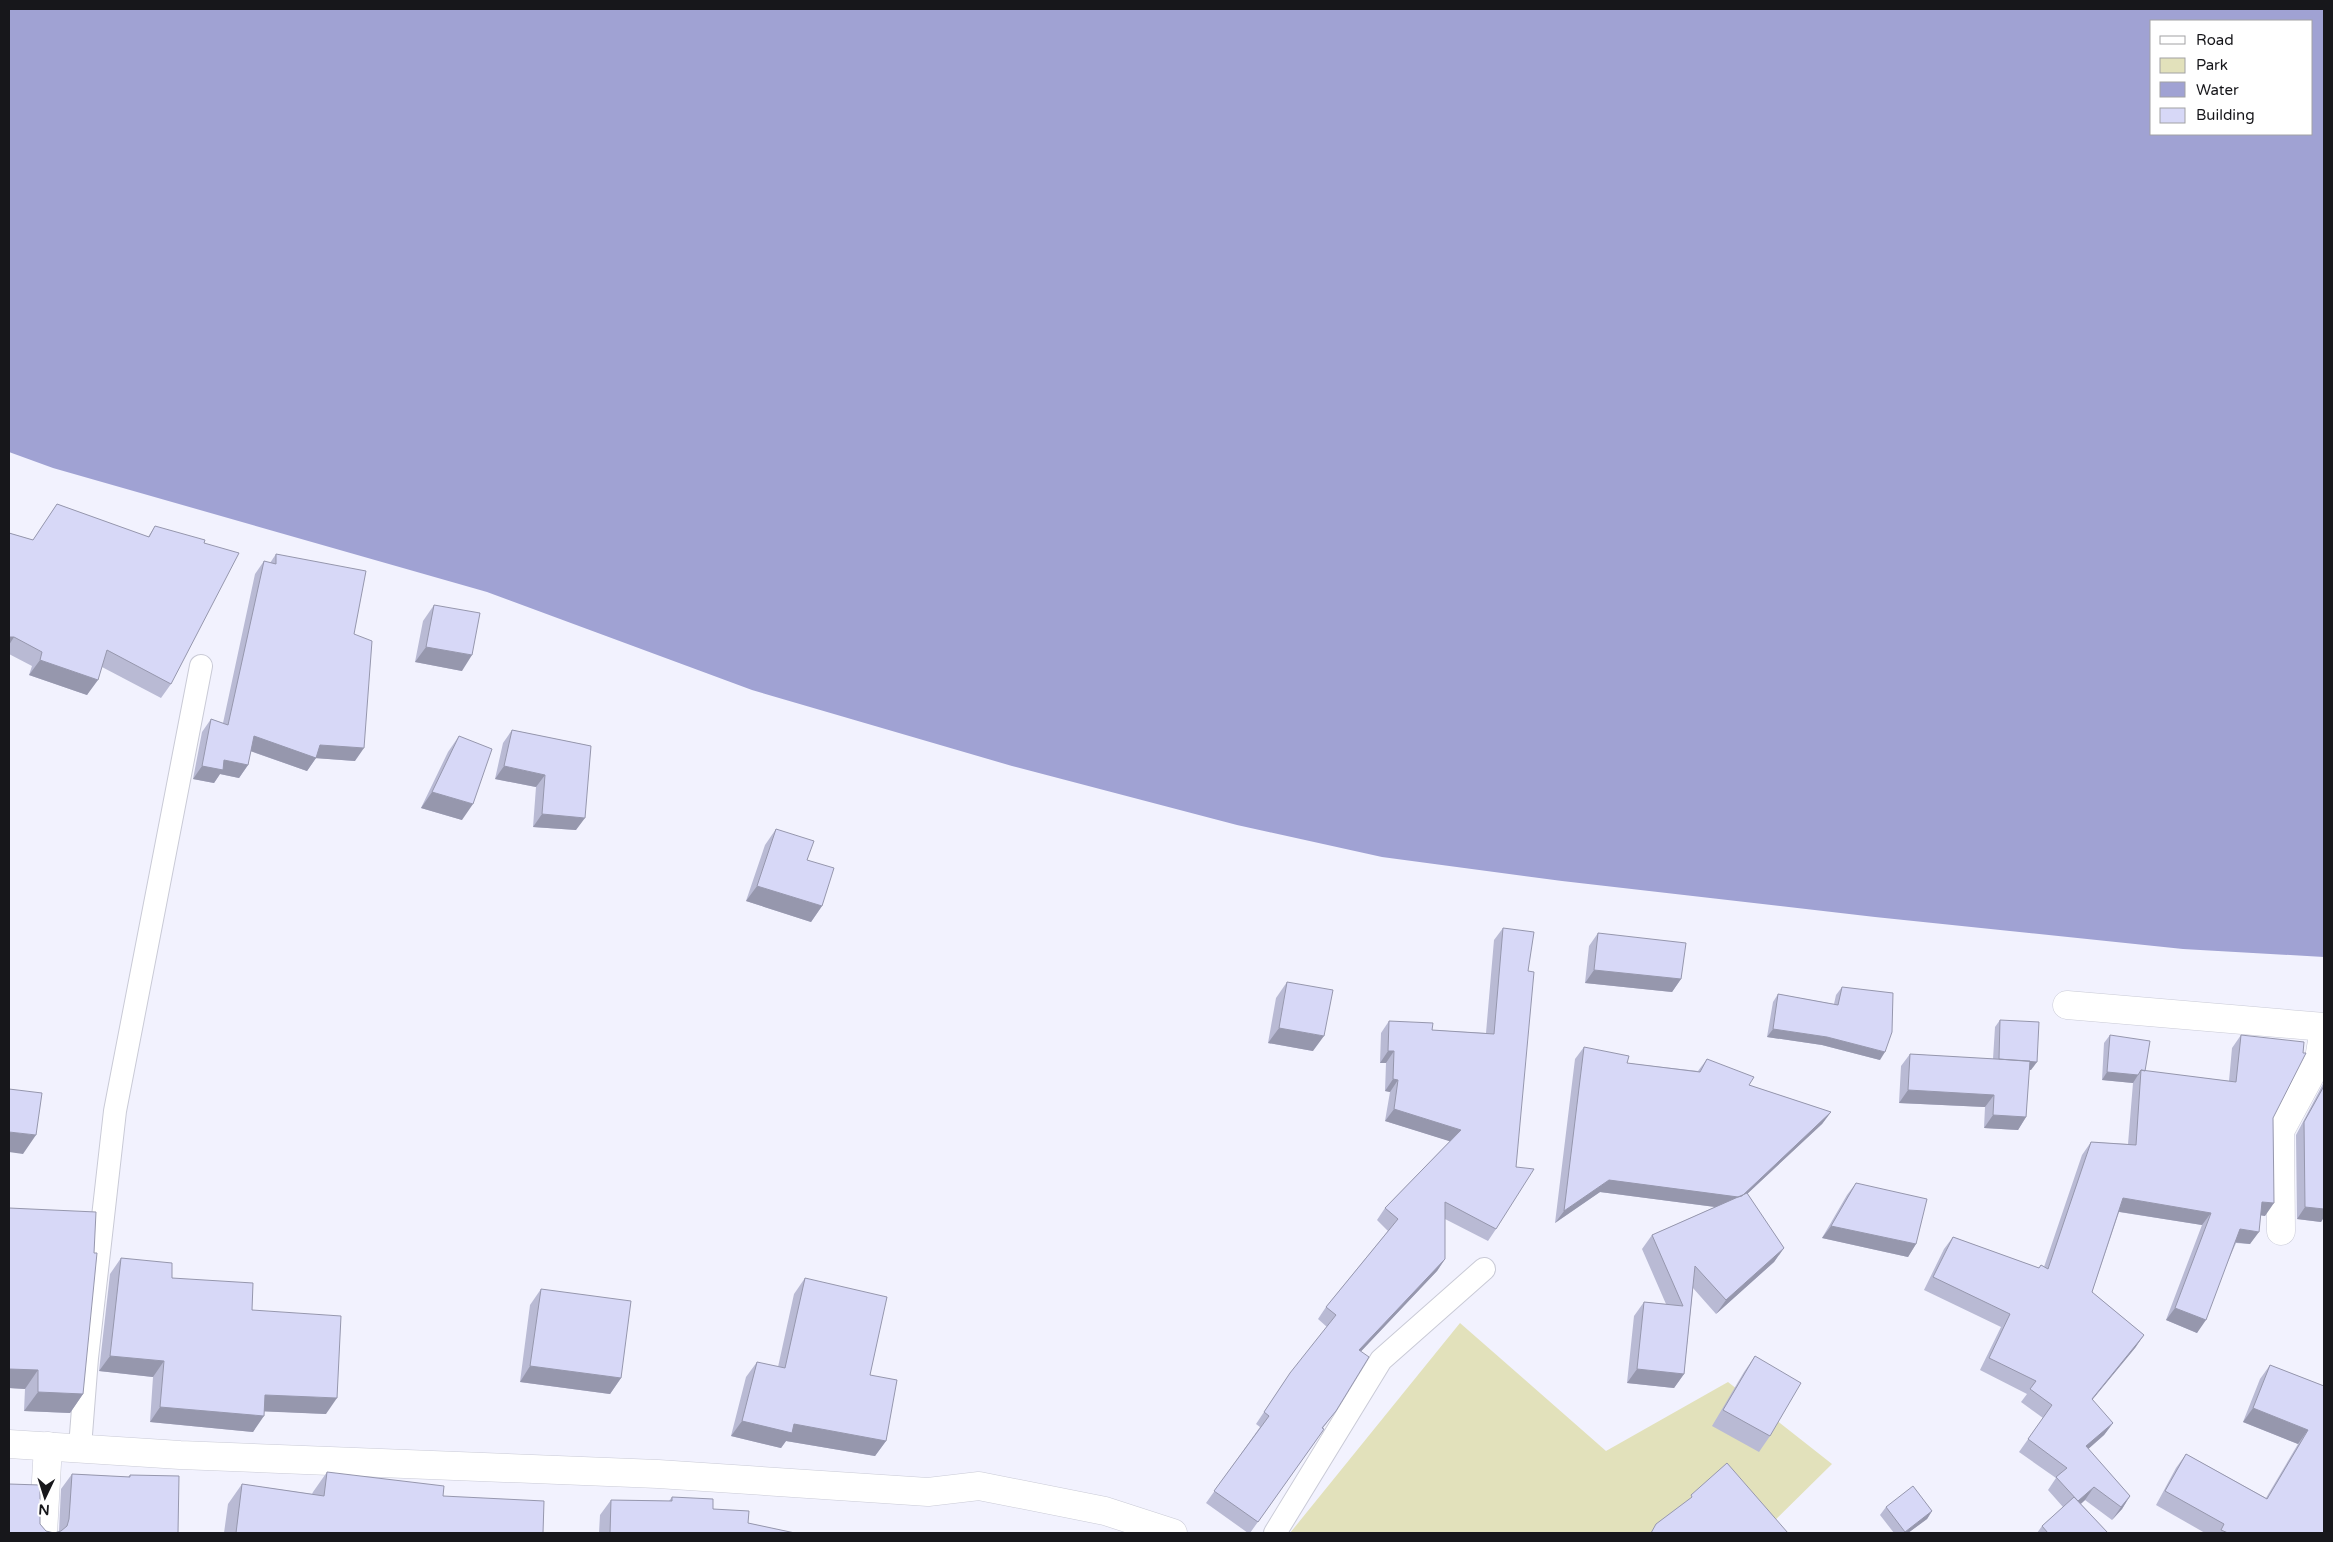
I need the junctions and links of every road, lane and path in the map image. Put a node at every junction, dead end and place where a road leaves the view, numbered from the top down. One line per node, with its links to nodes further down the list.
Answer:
1 (201, 666): 8 (lane)
2 (2067, 1005): 3 (main road)
3 (2324, 1028): 4 (main road)
4 (2281, 1231)
5 (1484, 1270): 11 (lane)
6 (9, 1444): 7 (main road)
7 (48, 1446): 8 (main road); 9 (main road)
8 (80, 1447): 10 (main road)
9 (43, 1533)
10 (1173, 1533)
11 (1275, 1533)

